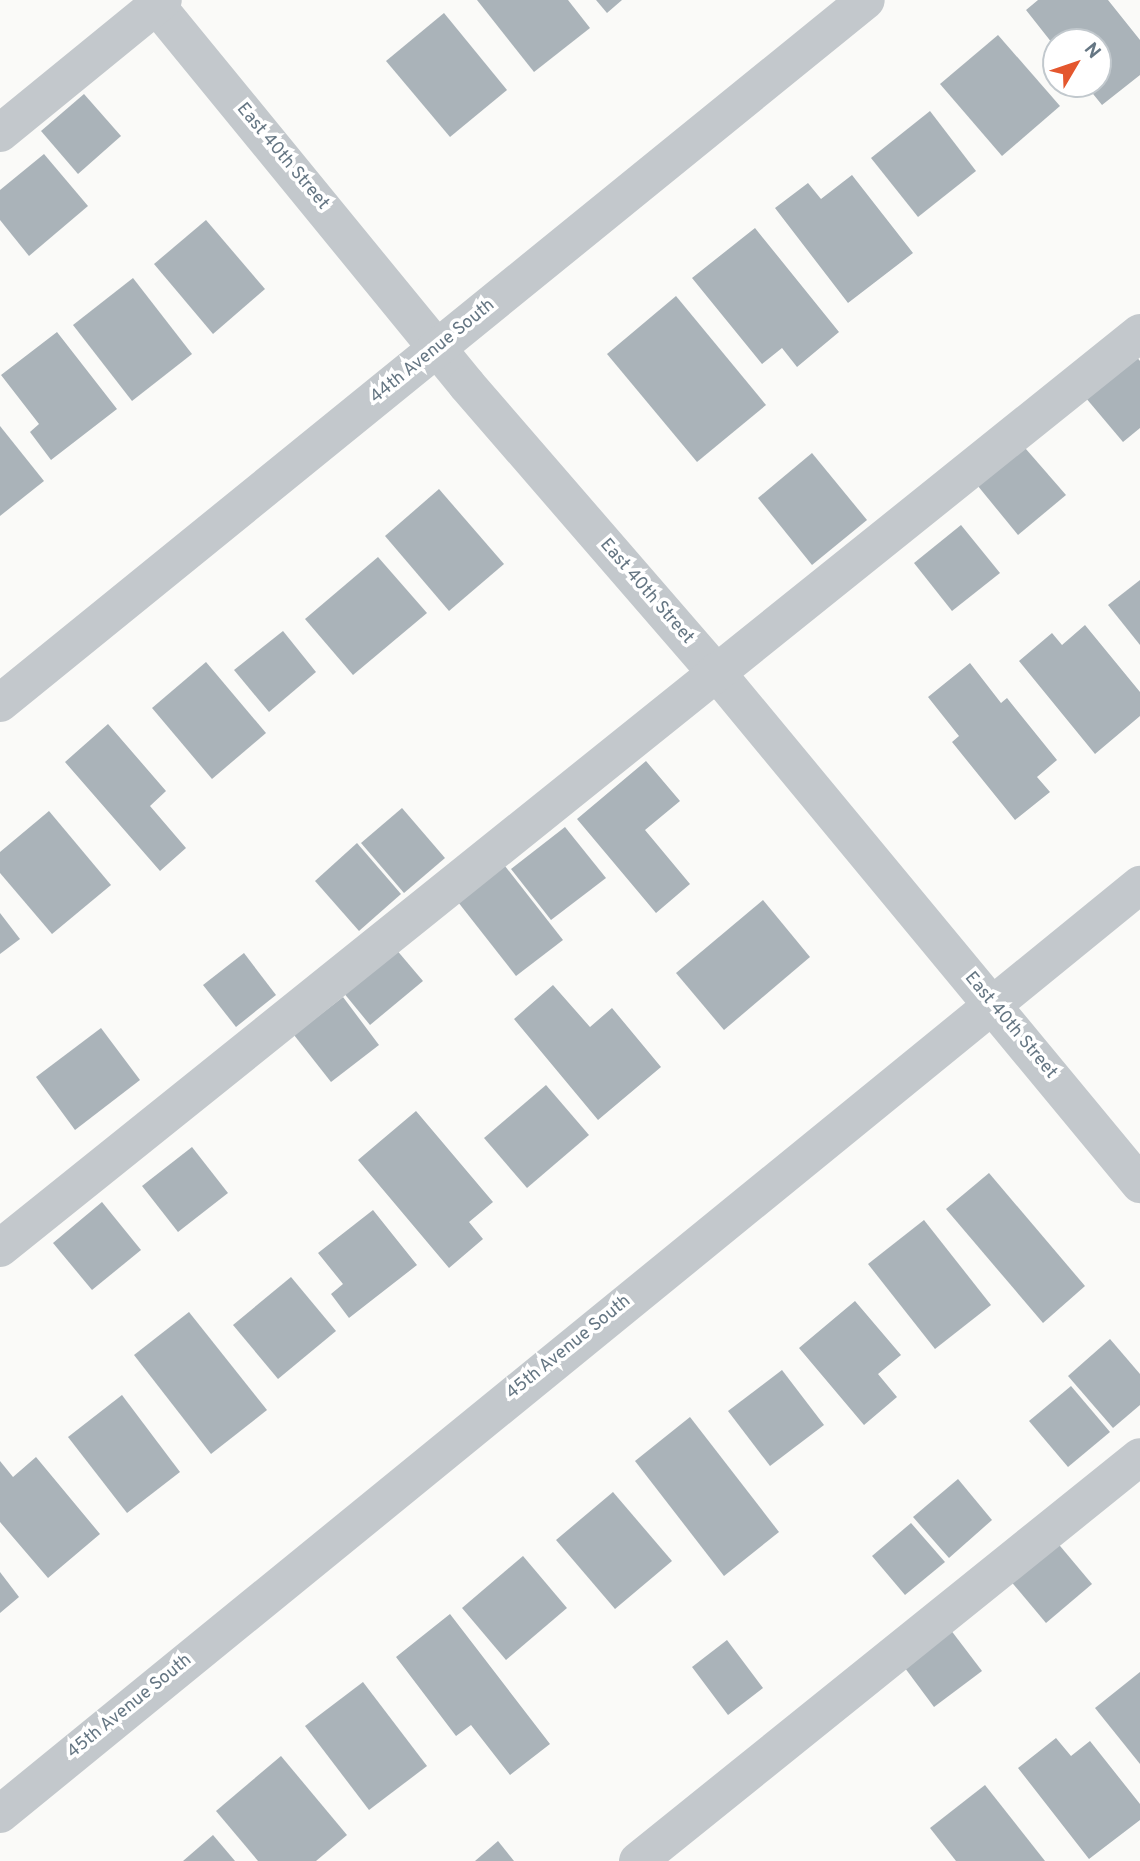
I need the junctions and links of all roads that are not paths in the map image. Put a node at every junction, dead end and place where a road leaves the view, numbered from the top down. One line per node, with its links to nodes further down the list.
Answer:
1 (866, 0): 5 (street, 44th Avenue South)
2 (157, 2): 3 (street); 5 (street, East 40th Street)
3 (0, 133)
4 (1140, 333): 6 (street)
5 (439, 347): 6 (street, East 40th Street); 7 (street, 44th Avenue South)
6 (716, 672): 9 (street, East 40th Street); 11 (street)
7 (0, 703)
8 (1140, 885): 9 (street, 45th Avenue South)
9 (992, 1003): 10 (street, East 40th Street); 13 (street, 45th Avenue South)
10 (1140, 1184)
11 (0, 1248)
12 (1140, 1457): 14 (street)
13 (0, 1814)
14 (638, 1861)

